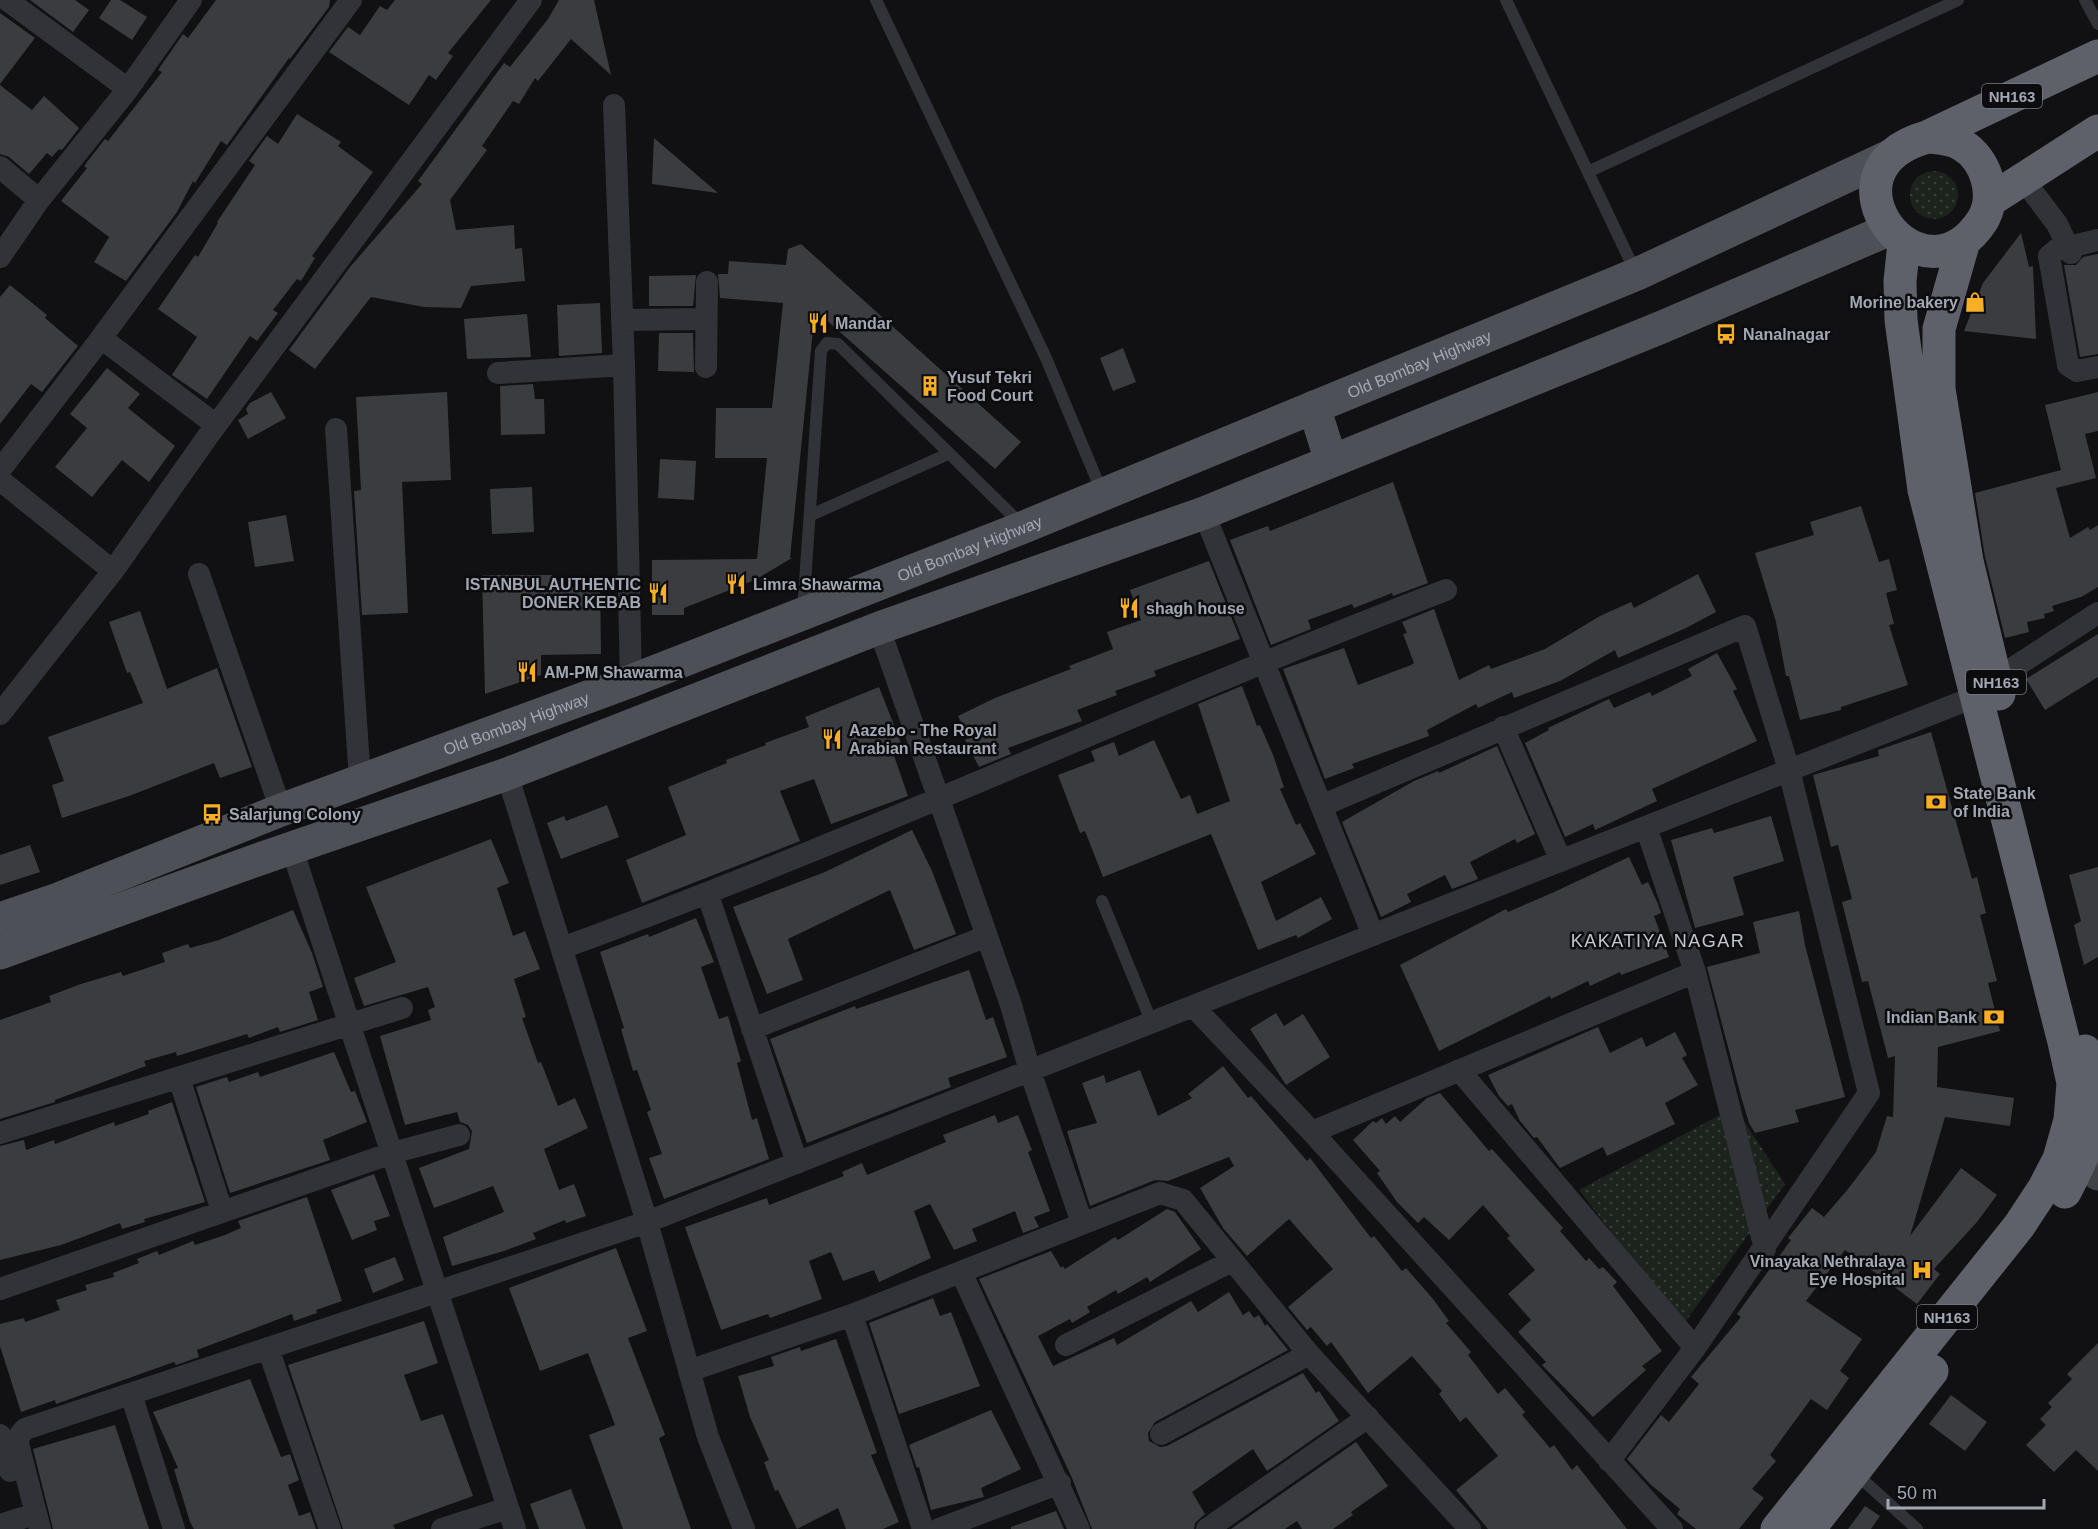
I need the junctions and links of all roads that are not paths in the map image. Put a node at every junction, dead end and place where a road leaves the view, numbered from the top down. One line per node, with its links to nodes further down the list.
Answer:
1 (190, 0): 11 (street)
2 (351, 0): 30 (street)
3 (531, 0): 36 (street)
4 (876, 0): 42 (lane)
5 (1506, 0): 17 (lane)
6 (1958, 0): 17 (lane)
7 (2085, 0): 9 (lane)
8 (21, 4): 11 (street)
9 (2098, 24)
10 (2098, 56): 14 (highway, NH163)
11 (128, 89): 19 (street)
12 (614, 105): 29 (street)
13 (2098, 131): 18 (highway)
14 (1927, 137): 15 (highway, NH163); 20 (highway)
15 (1890, 156): 21 (highway, NH163); 26 (main road, Old Bombay Highway)
16 (0, 168): 19 (street)
17 (1590, 171): 26 (lane)
18 (2023, 179): 20 (highway); 24 (street)
19 (39, 200): 25 (street)
20 (1989, 201): 23 (highway, NH163)
21 (1896, 236): 23 (highway); 39 (main road); 54 (highway, NH163)
22 (2098, 240): 24 (street)
23 (1964, 241): 54 (highway, NH163)
24 (2070, 250): 33 (street)
25 (0, 257)
26 (1637, 274): 35 (main road, Old Bombay Highway)
27 (707, 282): 28 (street)
28 (706, 319): 29 (street); 32 (street)
29 (622, 320): 31 (street)
30 (101, 338): 36 (street); 40 (street)
31 (624, 365): 34 (street); 53 (street)
32 (706, 367)
33 (2098, 367)
34 (498, 373)
35 (1314, 407): 39 (main road); 42 (main road, Old Bombay Highway)
36 (216, 425): 46 (street)
37 (336, 429): 59 (street)
38 (948, 454): 44 (lane); 44 (lane); 45 (lane)
39 (1331, 461): 43 (main road)
40 (0, 470)
41 (0, 480): 46 (street)
42 (1103, 494): 45 (main road, Old Bombay Highway)
43 (1204, 513): 51 (main road); 52 (street)
44 (811, 515): 49 (lane)
45 (1024, 527): 49 (main road, Old Bombay Highway)
46 (113, 571): 55 (street)
47 (199, 574): 62 (street)
48 (1446, 590): 52 (street)
49 (803, 612): 53 (main road, Old Bombay Highway)
50 (2098, 613): 54 (street)
51 (879, 628): 58 (main road); 60 (street)
52 (1263, 662): 60 (street); 61 (street)
53 (631, 681): 59 (main road, Old Bombay Highway)
54 (1986, 688): 57 (street); 82 (highway, NH163); 86 (highway, NH163)
55 (0, 714)
56 (1503, 728): 57 (street); 61 (street); 65 (street)
57 (1789, 770): 63 (street); 92 (street)
58 (507, 774): 64 (main road); 71 (street)
59 (360, 780): 62 (main road, Old Bombay Highway)
60 (939, 798): 66 (street); 70 (street)
61 (1321, 806): 69 (street)
62 (280, 810): 68 (main road, Old Bombay Highway)
63 (1646, 827): 65 (street); 73 (street)
64 (292, 849): 72 (main road); 77 (street)
65 (1561, 861): 69 (street)
66 (708, 895): 71 (street); 78 (street)
67 (1102, 902): 76 (lane)
68 (0, 919)
69 (1373, 935): 74 (street)
70 (987, 936): 78 (street); 80 (street)
71 (562, 948): 90 (street)
72 (0, 953)
73 (1695, 972): 79 (street); 92 (street)
74 (1193, 1006): 76 (street); 83 (street)
75 (402, 1008): 77 (street)
76 (1152, 1023): 80 (street)
77 (350, 1024): 81 (street); 87 (street)
78 (752, 1029): 88 (street)
79 (1459, 1070): 83 (street); 100 (street)
80 (1030, 1071): 88 (street); 91 (street)
81 (179, 1078): 84 (street); 89 (street)
82 (2073, 1083): 86 (street)
83 (1312, 1132): 107 (street)
84 (0, 1133)
85 (459, 1136): 87 (street)
86 (2090, 1138): 108 (highway, NH163); 123 (highway, NH163)
87 (392, 1153): 89 (street); 96 (street)
88 (797, 1163): 90 (street)
89 (222, 1211): 95 (street)
90 (647, 1222): 96 (street); 102 (street)
91 (1082, 1223): 93 (street); 94 (street)
92 (1765, 1249): 100 (street)
93 (1232, 1262): 98 (street); 101 (street)
94 (961, 1272): 97 (street); 109 (street)
95 (0, 1289)
96 (437, 1292): 99 (street); 110 (street)
97 (852, 1314): 102 (street); 117 (street)
98 (1066, 1345)
99 (268, 1348): 103 (street); 114 (street)
100 (1695, 1348): 107 (street)
101 (1309, 1354): 104 (street); 105 (street)
102 (689, 1371): 116 (street)
103 (131, 1394): 112 (street); 113 (street)
104 (1368, 1417): 120 (street); 121 (street)
105 (1161, 1434)
106 (0, 1435): 112 (street)
107 (1609, 1461): 122 (street)
108 (1854, 1473): 124 (highway, NH163); 125 (lane)
109 (1060, 1483): 118 (street); 119 (street)
110 (511, 1518): 115 (street)
111 (0, 1525): 112 (street)
112 (29, 1525)
113 (174, 1529)
114 (330, 1529)
115 (442, 1529)
116 (744, 1529)
117 (923, 1529)
118 (939, 1529)
119 (1079, 1529)
120 (1207, 1529)
121 (1470, 1529)
122 (1672, 1529)
123 (1777, 1529)
124 (1809, 1529)
125 (1917, 1529)

